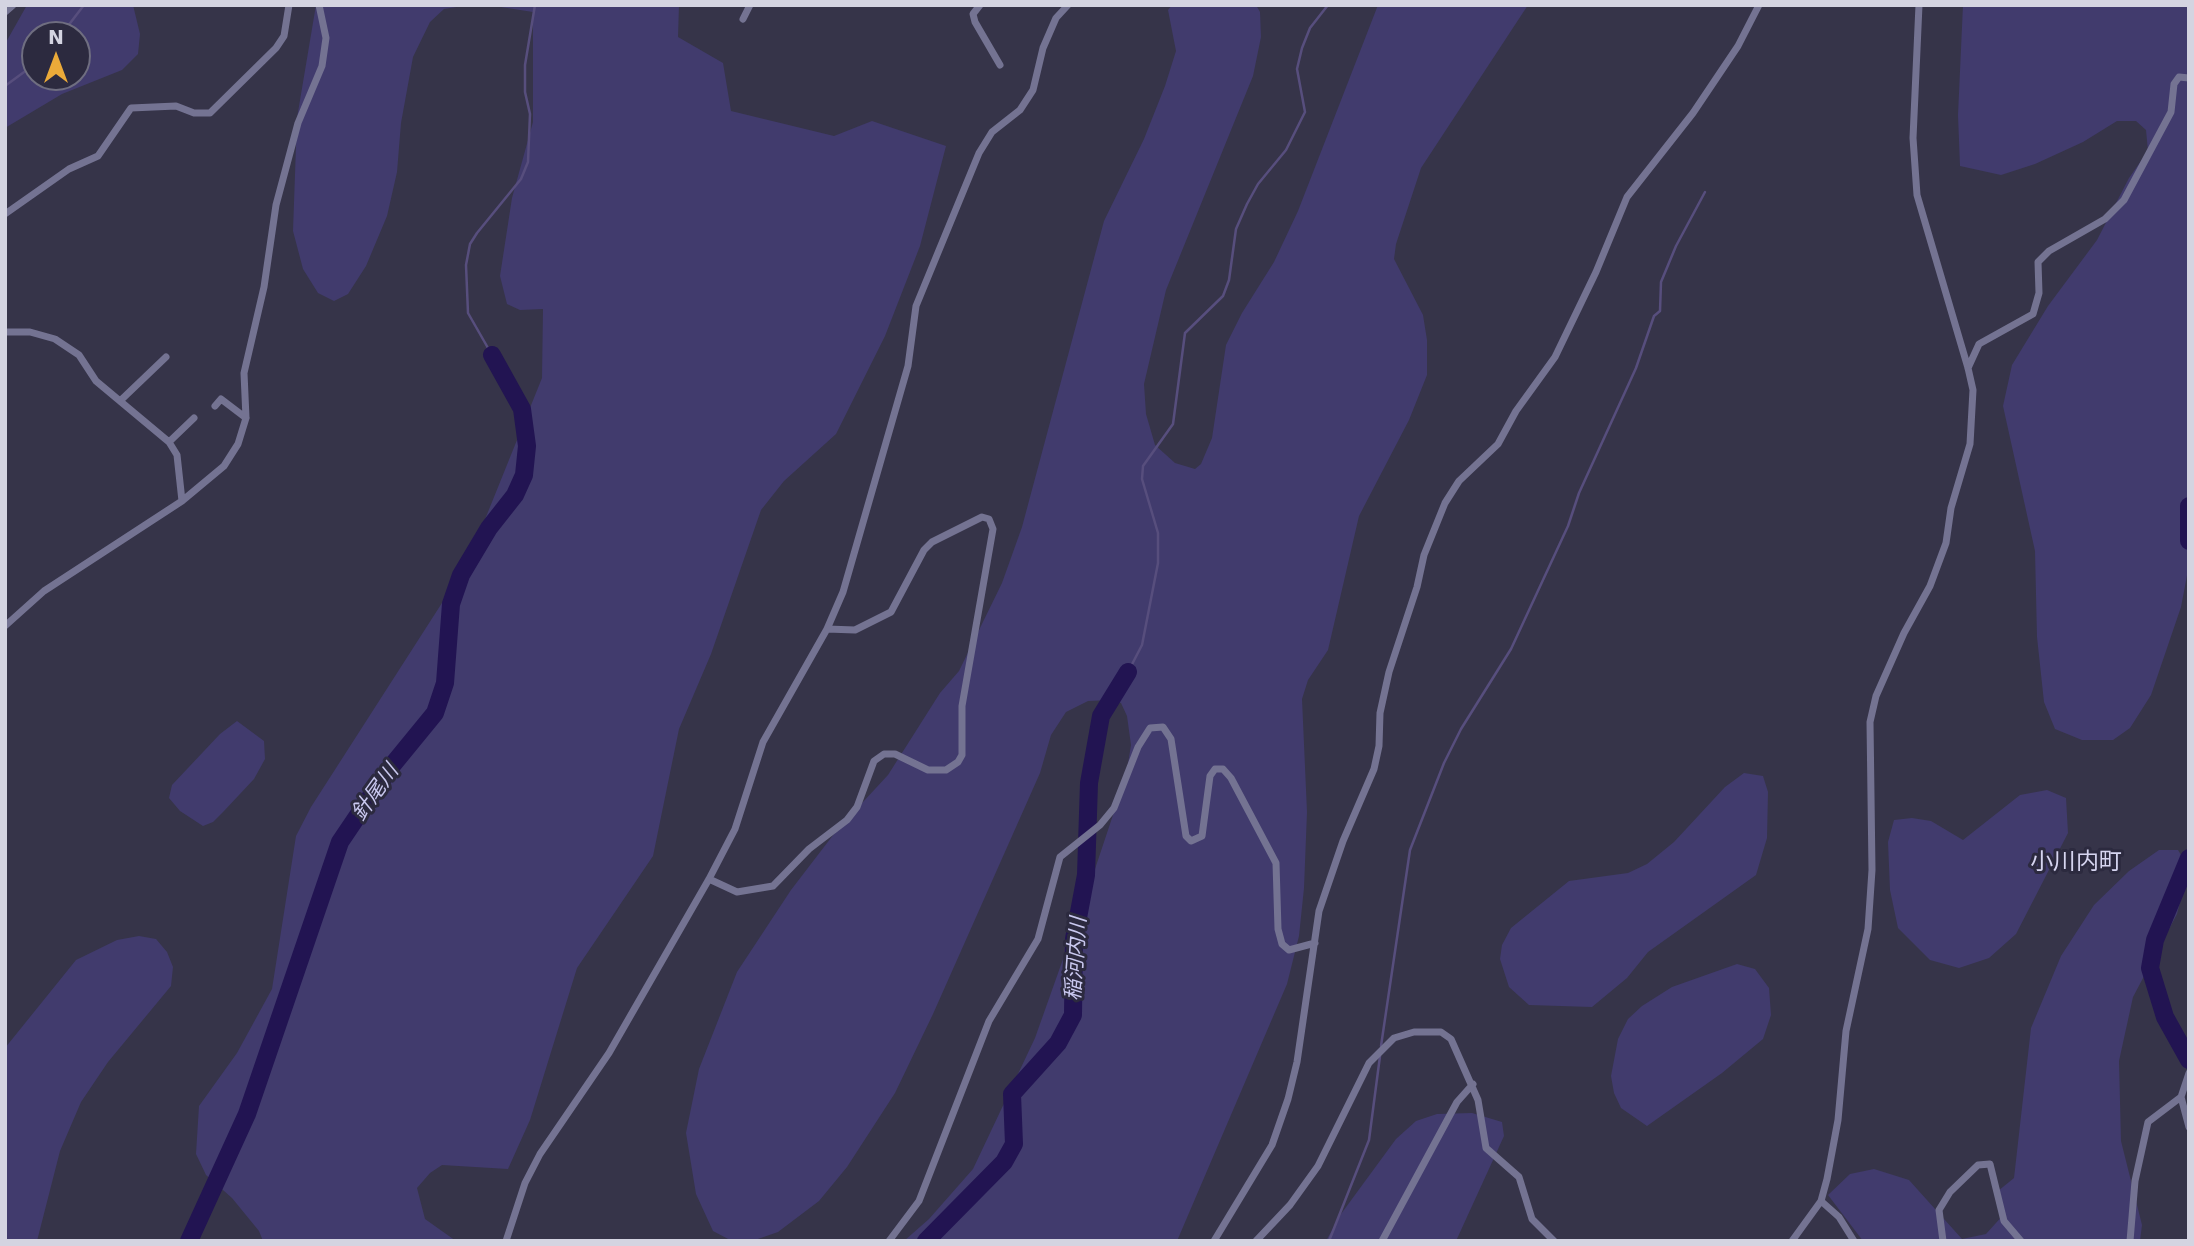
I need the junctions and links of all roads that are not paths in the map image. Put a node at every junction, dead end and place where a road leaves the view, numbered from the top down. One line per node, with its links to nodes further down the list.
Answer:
1 (13, 5): 9 (street)
2 (289, 5): 13 (street)
3 (319, 5): 20 (street)
4 (751, 5): 10 (street)
5 (981, 5): 11 (street)
6 (1068, 5): 24 (street)
7 (1759, 5): 26 (street)
8 (1919, 5): 16 (street)
9 (5, 12)
10 (743, 19)
11 (1000, 65)
12 (2189, 78): 16 (street)
13 (5, 214)
14 (5, 332): 17 (street)
15 (166, 357): 17 (street)
16 (1968, 368): 31 (street)
17 (120, 401): 21 (street)
18 (215, 406): 20 (street)
19 (194, 418): 21 (street)
20 (246, 418): 22 (street)
21 (169, 442): 22 (street)
22 (182, 500): 23 (street)
23 (5, 626)
24 (827, 629): 25 (street); 25 (street)
25 (709, 879): 32 (street)
26 (1315, 943): 33 (street); 34 (street)
27 (2187, 1076): 29 (street)
28 (1472, 1084): 35 (street); 36 (street); 37 (street)
29 (2181, 1097): 30 (street); 42 (street)
30 (2189, 1127)
31 (1821, 1201): 38 (street); 39 (street)
32 (506, 1241)
33 (889, 1241)
34 (1214, 1241)
35 (1256, 1241)
36 (1382, 1241)
37 (1554, 1241)
38 (1793, 1241)
39 (1854, 1241)
40 (1943, 1241): 41 (street)
41 (2021, 1241)
42 (2130, 1241)

